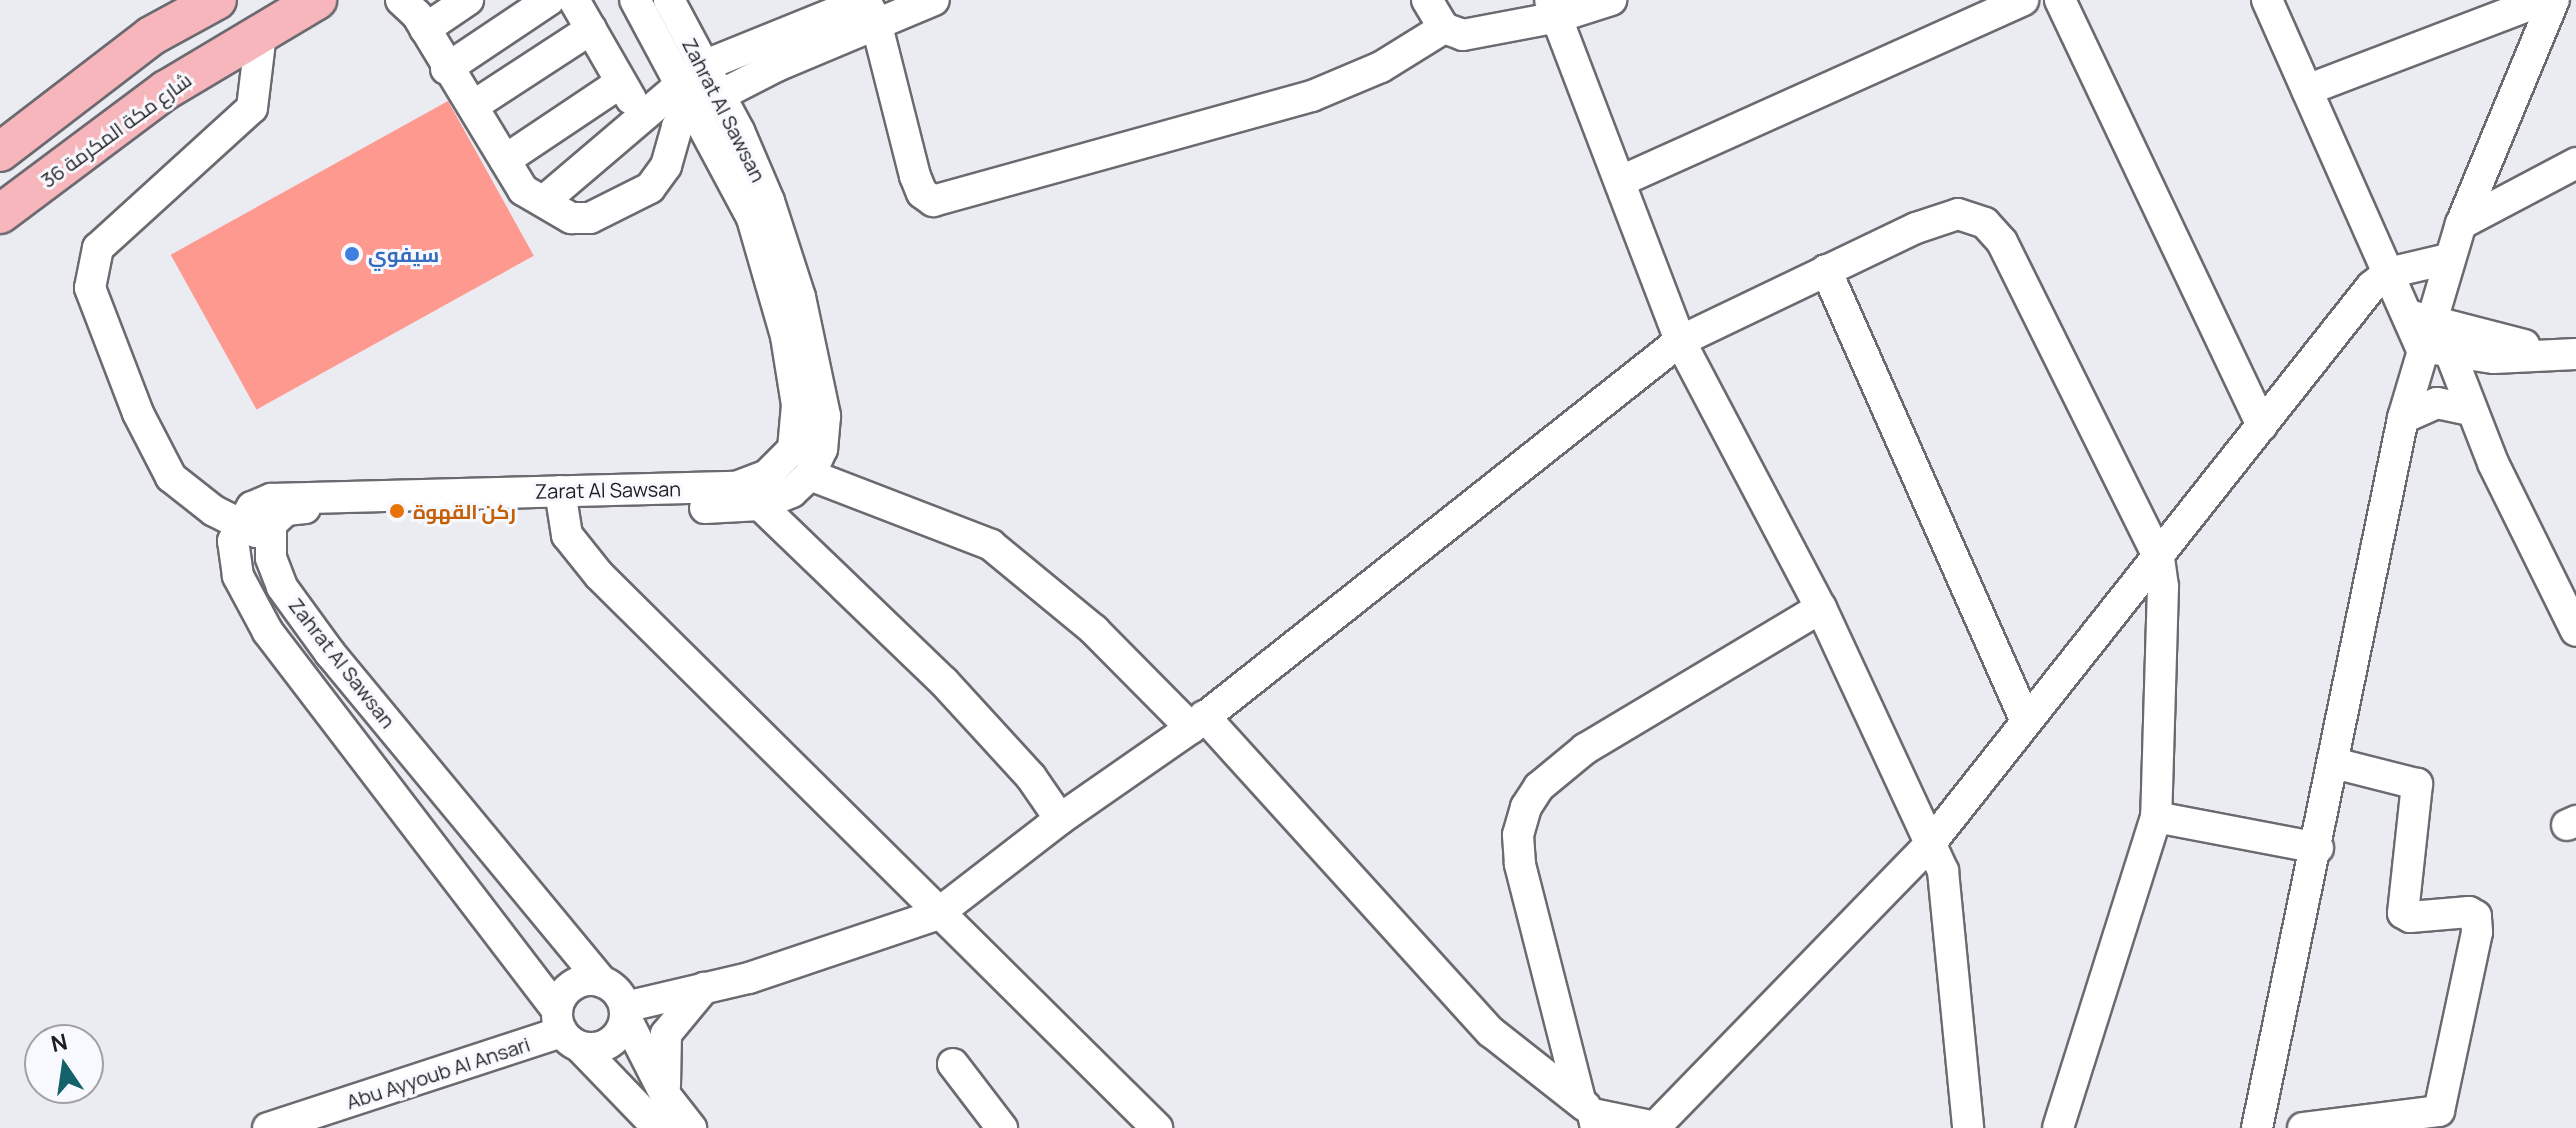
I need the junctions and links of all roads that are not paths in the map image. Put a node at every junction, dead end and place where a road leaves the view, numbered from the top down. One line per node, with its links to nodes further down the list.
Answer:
1 (217, 0): 30 (main road)
2 (317, 0): 22 (main road, شارع مكة المكرمة 36)
3 (401, 0): 20 (street)
4 (468, 0): 20 (street)
5 (549, 0): 23 (street)
6 (574, 0): 21 (street)
7 (635, 0): 25 (street, Zarat Al Sawsan)
8 (669, 0): 25 (street, Zahrat Al Sawsan)
9 (934, 0): 17 (street)
10 (1427, 0): 19 (street)
11 (1611, 0): 18 (street)
12 (2023, 0): 33 (street)
13 (2060, 0): 47 (street)
14 (2267, 0): 26 (street)
15 (2543, 0): 26 (street)
16 (2554, 0): 36 (street)
17 (869, 7): 19 (street); 25 (street); 27 (street)
18 (1554, 9): 19 (street); 33 (street)
19 (1444, 28)
20 (425, 29): 23 (street)
21 (591, 29): 24 (street); 28 (street)
22 (261, 34): 35 (main road, شارع مكة المكرمة 36); 51 (street)
23 (446, 69): 28 (street)
24 (620, 83): 29 (street); 31 (street)
25 (691, 86): 27 (street, Zahrat Al Sawsan); 29 (street); 34 (street); 49 (street, Zarat Al Sawsan)
26 (2307, 90): 39 (street)
27 (720, 98): 48 (street, Zahrat Al Sawsan)
28 (473, 106): 31 (street)
29 (643, 118): 34 (street)
30 (0, 152)
31 (505, 160): 34 (street)
32 (2576, 163): 36 (street)
33 (1621, 181): 41 (street)
34 (545, 200)
35 (0, 214)
36 (2461, 224): 37 (street)
37 (2448, 259): 39 (street); 40 (street)
38 (1826, 270): 41 (street); 53 (street); 56 (street)
39 (2388, 273): 40 (street); 47 (street)
40 (2420, 328): 42 (street); 44 (street); 46 (street)
41 (1680, 341): 54 (street); 57 (street)
42 (2540, 353): 43 (street); 44 (street)
43 (2576, 354)
44 (2451, 355): 45 (street)
45 (2471, 410): 46 (street); 55 (street)
46 (2403, 418): 58 (street)
47 (2262, 426): 53 (street)
48 (810, 475): 50 (street); 57 (street)
49 (560, 500): 50 (street); 51 (street, Zarat Al Sawsan); 52 (street); 63 (street)
50 (760, 505): 60 (street)
51 (239, 524): 52 (street); 67 (street)
52 (269, 538): 64 (street, Zahrat Al Sawsan)
53 (2159, 558): 56 (street); 59 (street)
54 (1821, 608): 61 (street); 70 (street)
55 (2576, 631)
56 (2025, 719): 61 (street)
57 (1197, 722): 60 (street); 70 (street)
58 (2334, 763): 62 (street); 81 (street)
59 (2156, 817): 62 (street); 79 (street)
60 (1060, 819): 63 (street)
61 (1929, 845): 76 (street); 78 (street)
62 (2318, 848): 80 (street)
63 (936, 915): 65 (street); 75 (street)
64 (602, 982): 66 (street); 67 (street)
65 (704, 988): 66 (street); 69 (street)
66 (625, 1012): 67 (street); 69 (street)
67 (566, 1030): 71 (street, Abu Ayyoub Al Ansari); 72 (street)
68 (953, 1064): 74 (street)
69 (666, 1096): 73 (street)
70 (1589, 1114): 76 (street)
71 (268, 1128)
72 (658, 1128)
73 (691, 1128)
74 (1002, 1128)
75 (1157, 1128)
76 (1654, 1128): 77 (street)
77 (1662, 1128)
78 (1968, 1128)
79 (2058, 1128)
80 (2257, 1128)
81 (2303, 1128)

